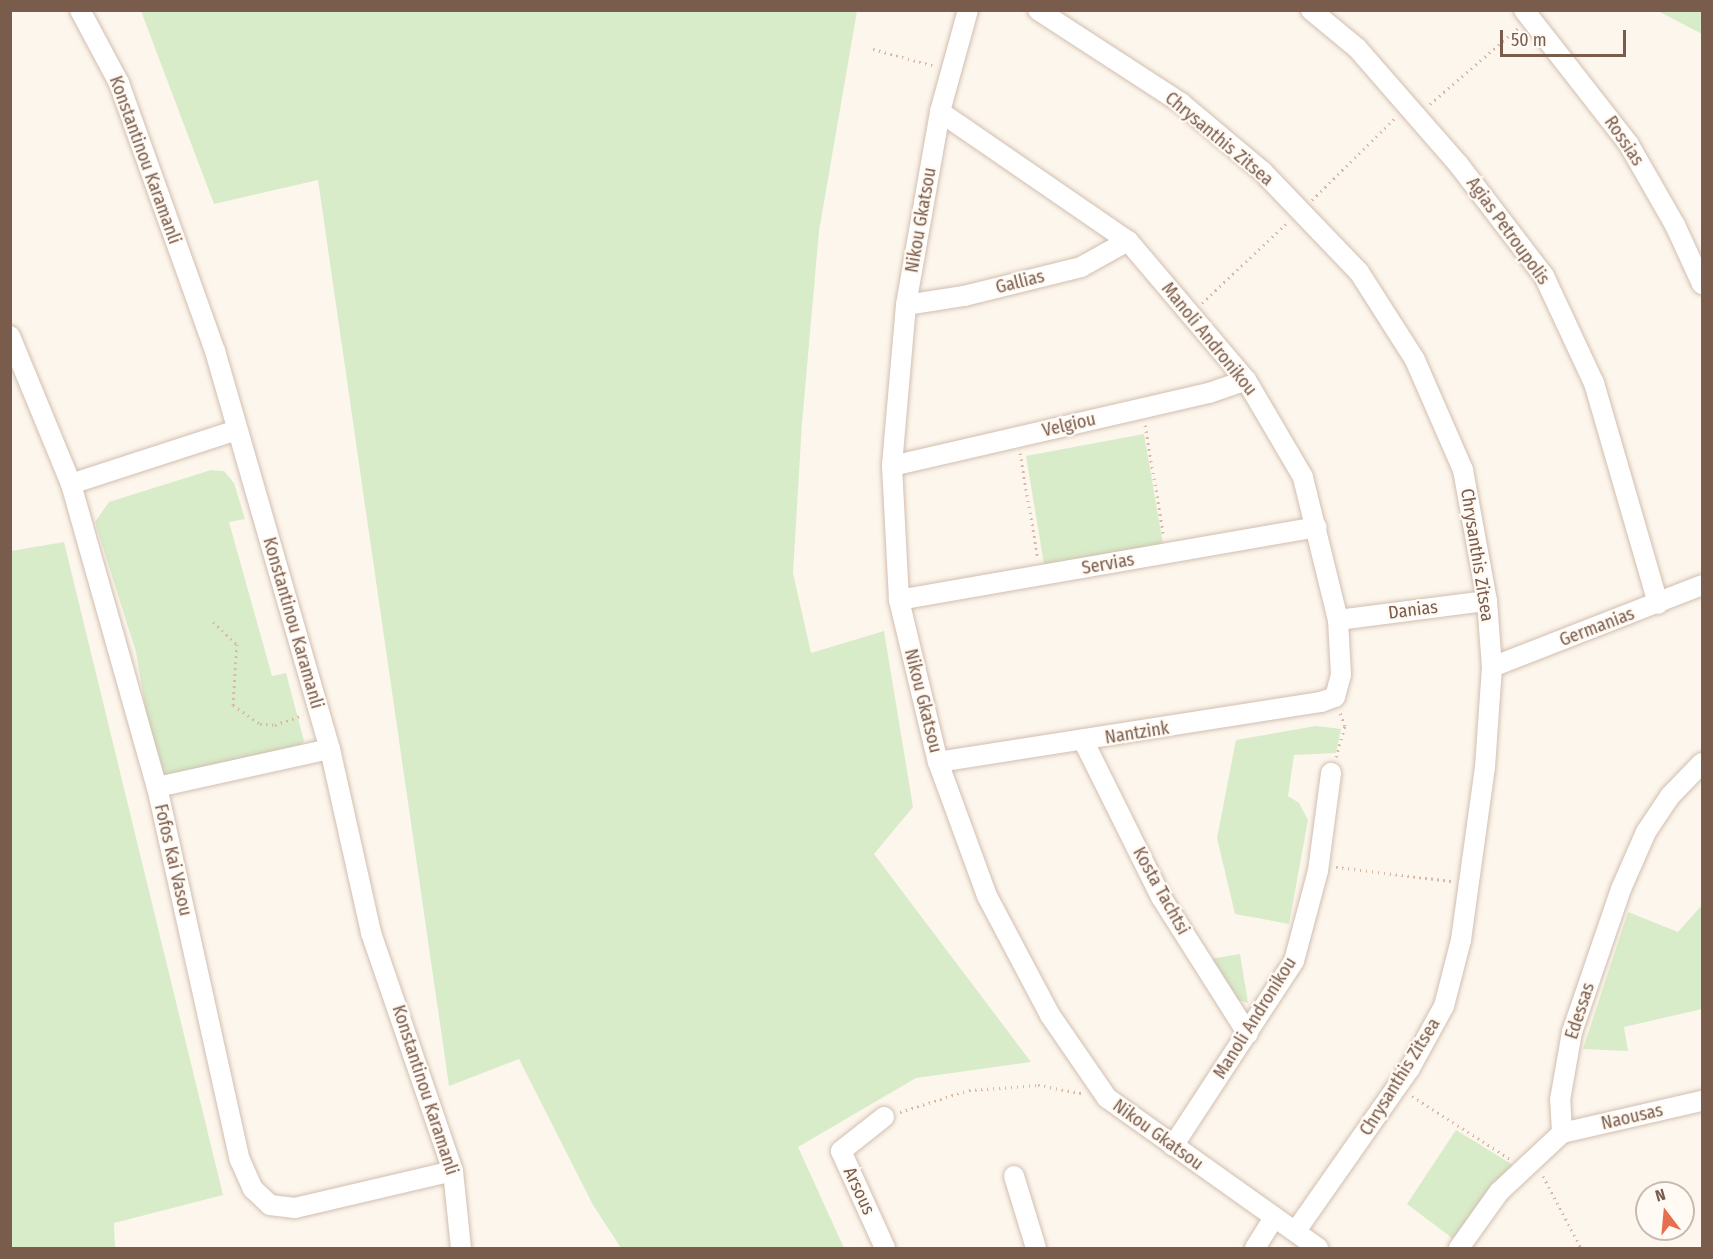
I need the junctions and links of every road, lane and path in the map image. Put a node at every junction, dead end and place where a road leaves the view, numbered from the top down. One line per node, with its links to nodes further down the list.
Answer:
1 (80, 10): 16 (street, Konstantinou Karamanli)
2 (968, 10): 7 (street, Nikou Gkatsou)
3 (1038, 10): 25 (street, Chrysanthis Zitsea)
4 (1311, 10): 9 (street, Agias Petroupolis)
5 (1527, 14): 9 (path); 11 (street, Rossias)
6 (873, 49): 7 (path)
7 (951, 70): 8 (street, Nikou Gkatsou)
8 (940, 112): 10 (street, Manoli Andronikou); 12 (street, Nikou Gkatsou)
9 (1416, 116): 26 (street, Agias Petroupolis)
10 (1128, 241): 12 (street, Gallias); 14 (street, Manoli Andronikou)
11 (1702, 284)
12 (906, 305): 18 (street, Nikou Gkatsou)
13 (10, 336): 19 (street, Fofos Kai Vasou)
14 (1246, 380): 15 (street, Velgiou); 20 (street, Manoli Andronikou)
15 (1142, 408): 17 (street, Velgiou); 21 (path)
16 (237, 430): 19 (street); 31 (street, Konstantinou Karamanli)
17 (1018, 437): 18 (street, Velgiou); 22 (path)
18 (892, 466): 24 (street, Nikou Gkatsou)
19 (70, 483): 37 (street, Fofos Kai Vasou)
20 (1317, 527): 21 (street, Servias); 27 (street, Manoli Andronikou)
21 (1167, 553): 22 (street, Servias)
22 (1040, 575): 24 (street, Servias)
23 (1702, 585): 26 (street, Germanias)
24 (898, 600): 34 (street, Nikou Gkatsou)
25 (1487, 601): 27 (street, Danias); 29 (street, Chrysanthis Zitsea)
26 (1658, 604): 29 (street, Germanias)
27 (1338, 620): 30 (street, Manoli Andronikou)
28 (213, 622): 31 (path)
29 (1492, 667): 39 (street, Chrysanthis Zitsea)
30 (1335, 697): 32 (street, Nantzink); 36 (path)
31 (318, 709): 33 (street, Konstantinou Karamanli)
32 (1084, 742): 34 (street, Nantzink); 40 (street, Kosta Tachtsi)
33 (330, 749): 37 (street); 48 (street, Konstantinou Karamanli)
34 (938, 762): 42 (street, Nikou Gkatsou)
35 (1702, 763): 45 (street, Edessas)
36 (1331, 773): 38 (street, Manoli Andronikou)
37 (157, 787): 48 (street, Fofos Kai Vasou)
38 (1319, 865): 39 (path); 40 (street, Manoli Andronikou)
39 (1469, 884): 41 (street, Chrysanthis Zitsea)
40 (1248, 1034): 46 (street, Manoli Andronikou)
41 (1397, 1086): 47 (path); 51 (street, Chrysanthis Zitsea)
42 (1107, 1098): 44 (path); 46 (street, Nikou Gkatsou)
43 (1702, 1101): 45 (street, Naousas)
44 (884, 1117): 53 (street, Arsous)
45 (1562, 1132): 47 (street)
46 (1173, 1146): 50 (street, Nikou Gkatsou)
47 (1529, 1164): 57 (street); 58 (path)
48 (453, 1171): 52 (street, Konstantinou Karamanli)
49 (1014, 1176): 54 (street)
50 (1274, 1217): 51 (street, Nikou Gkatsou); 55 (street)
51 (1296, 1231): 56 (street, Nikou Gkatsou)
52 (461, 1248)
53 (885, 1248)
54 (1036, 1248)
55 (1255, 1248)
56 (1318, 1248)
57 (1459, 1248)
58 (1581, 1248)

